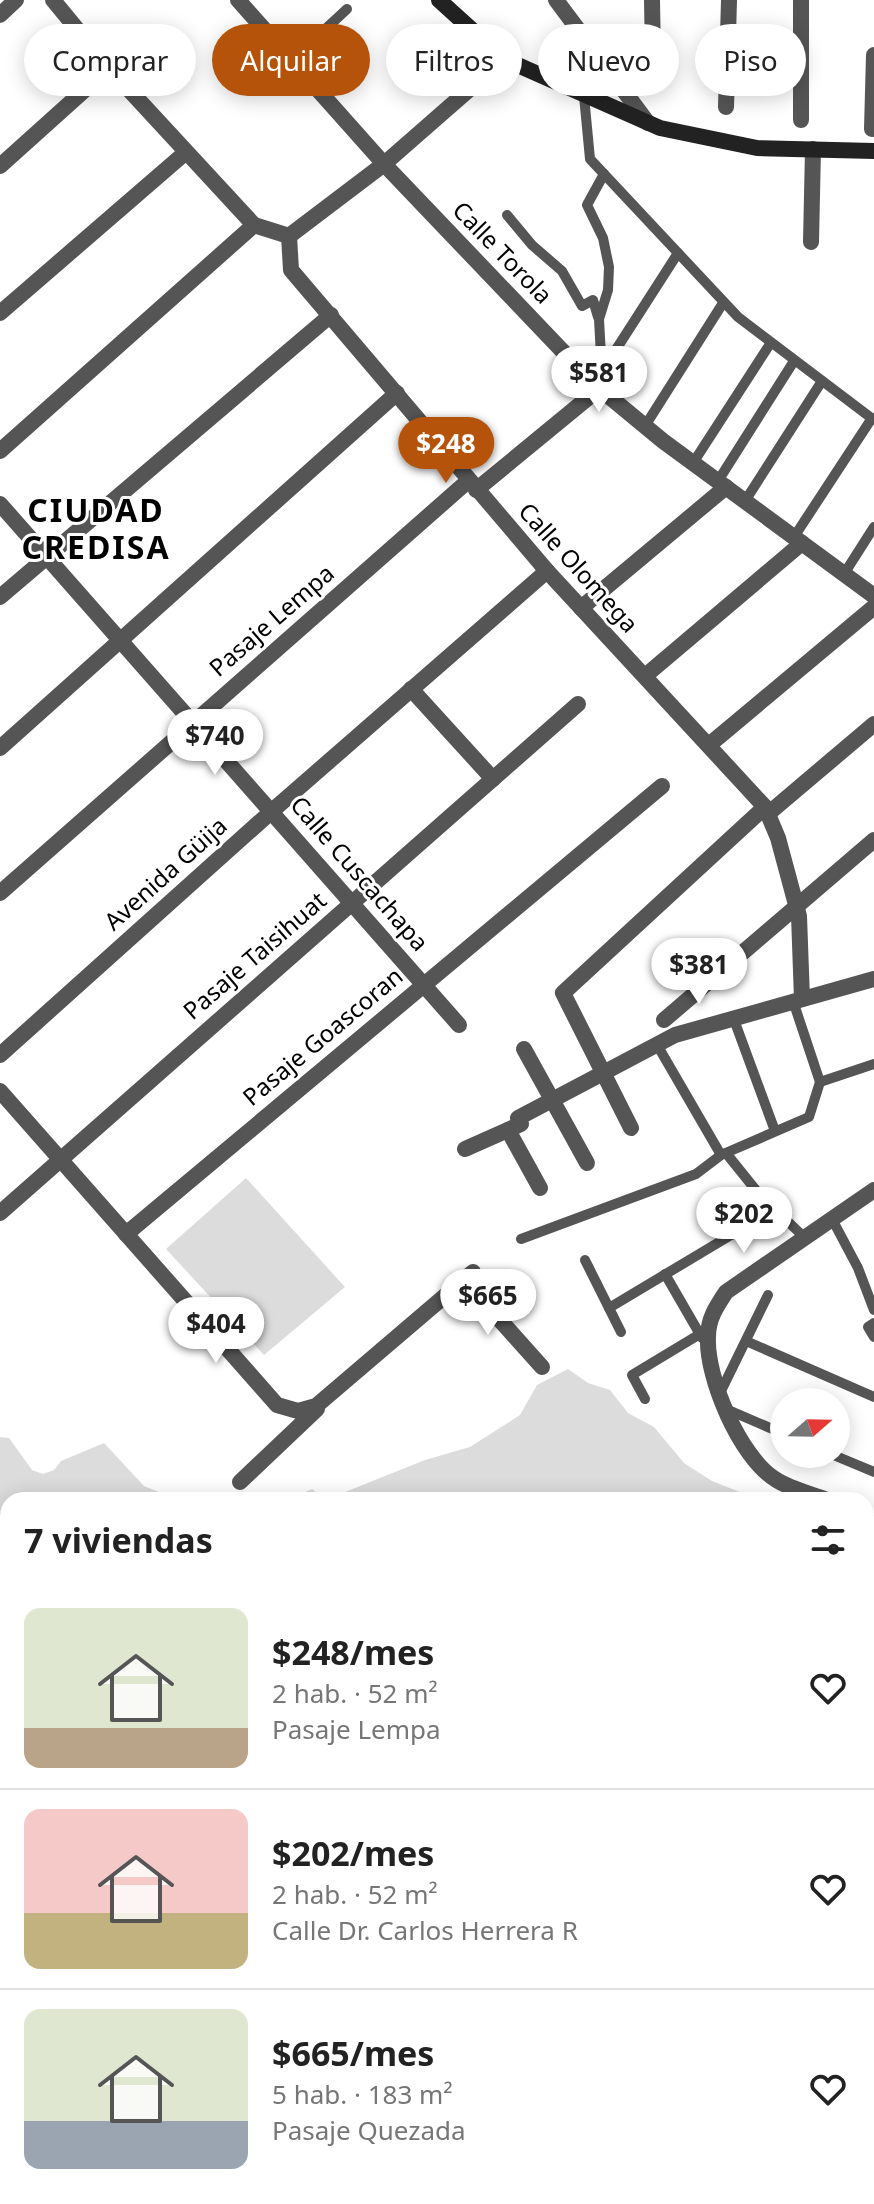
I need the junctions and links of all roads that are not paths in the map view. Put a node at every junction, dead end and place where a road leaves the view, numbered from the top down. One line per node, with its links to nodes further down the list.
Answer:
1 (16, 0): 10 (street)
2 (53, 0): 11 (street)
3 (238, 0): 12 (street, Calle Torola)
4 (439, 0): 14 (street)
5 (556, 0): 24 (street)
6 (652, 0): 15 (street)
7 (729, 0): 22 (street)
8 (801, 0): 23 (street)
9 (347, 9): 13 (lane)
10 (0, 15)
11 (73, 24)
12 (259, 24)
13 (331, 24)
14 (465, 24)
15 (652, 24)
16 (874, 55): 25 (street)
17 (78, 96): 30 (street)
18 (134, 96): 28 (street)
19 (323, 96): 29 (street, Calle Torola)
20 (462, 96): 29 (street)
21 (584, 96): 24 (street); 31 (lane)
22 (726, 107)
23 (801, 120)
24 (648, 123): 26 (street)
25 (872, 129)
26 (813, 149): 27 (street); 35 (street)
27 (874, 151)
28 (185, 153): 33 (street); 38 (street)
29 (384, 164): 34 (street); 44 (street, Calle Torola)
30 (0, 166)
31 (604, 174): 36 (lane); 40 (lane)
32 (507, 215): 40 (lane)
33 (254, 225): 34 (street); 48 (street)
34 (289, 236): 39 (street, Calle Olomega)
35 (811, 242)
36 (678, 253): 37 (lane); 44 (lane)
37 (723, 303): 41 (lane); 47 (lane)
38 (0, 313)
39 (331, 315): 45 (street, Calle Olomega); 56 (street)
40 (599, 319): 44 (lane)
41 (770, 344): 42 (lane); 49 (lane)
42 (794, 361): 43 (lane); 50 (lane)
43 (822, 381): 46 (lane); 52 (lane)
44 (597, 386): 47 (street, Calle Torola); 51 (street, Pasaje Lempa)
45 (397, 393): 51 (street, Calle Olomega); 63 (street)
46 (873, 419): 55 (lane)
47 (645, 426): 49 (street, Calle Torola)
48 (0, 451)
49 (693, 463): 50 (street, Calle Torola)
50 (722, 484): 52 (street, Calle Torola); 62 (street)
51 (472, 486): 57 (street, Calle Olomega); 67 (street, Pasaje Lempa)
52 (745, 501): 55 (street, Calle Torola)
53 (0, 504): 56 (street, Calle Cuscachapa)
54 (874, 527): 58 (lane)
55 (798, 540): 58 (street, Calle Torola); 64 (street)
56 (46, 557): 60 (street); 63 (street, Calle Cuscachapa)
57 (547, 571): 62 (street, Calle Olomega); 65 (street, Avenida Güija)
58 (844, 574): 59 (street, Calle Torola)
59 (874, 596)
60 (0, 597)
61 (874, 607): 69 (street)
62 (581, 608): 64 (street, Calle Olomega)
63 (121, 641): 67 (street, Calle Cuscachapa); 70 (street)
64 (645, 676): 69 (street, Calle Olomega)
65 (411, 689): 71 (street); 74 (street, Avenida Güija)
66 (578, 704): 71 (street, Pasaje Taisihuat)
67 (193, 723): 74 (street, Calle Cuscachapa); 76 (street, Pasaje Lempa)
68 (874, 724): 73 (street)
69 (709, 745): 73 (street, Calle Olomega)
70 (0, 748)
71 (493, 779): 77 (street, Pasaje Taisihuat)
72 (662, 786): 80 (street, Pasaje Goascoran)
73 (767, 810): 78 (street, Calle Olomega); 89 (street)
74 (272, 811): 77 (street, Calle Cuscachapa); 87 (street, Avenida Güija)
75 (872, 846): 78 (street)
76 (0, 893)
77 (352, 903): 80 (street, Calle Cuscachapa); 98 (street, Pasaje Taisihuat)
78 (798, 908): 81 (street, Calle Olomega); 83 (street)
79 (874, 979): 81 (street)
80 (423, 985): 84 (street, Calle Cuscachapa); 105 (street, Pasaje Goascoran)
81 (798, 1000): 82 (street); 90 (lane)
82 (733, 1017): 85 (street); 95 (lane)
83 (664, 1020)
84 (459, 1025)
85 (656, 1043): 89 (street); 97 (lane)
86 (524, 1049): 92 (street)
87 (0, 1055)
88 (874, 1064): 90 (lane)
89 (602, 1073): 92 (street); 93 (street)
90 (820, 1082): 95 (lane)
91 (0, 1091): 98 (street)
92 (551, 1100): 94 (street); 99 (street)
93 (631, 1128)
94 (508, 1130): 96 (street); 100 (street)
95 (775, 1131): 97 (lane)
96 (465, 1149)
97 (723, 1154): 106 (lane); 107 (lane)
98 (60, 1160): 102 (street, Pasaje Taisihuat); 105 (street)
99 (587, 1163)
100 (540, 1188)
101 (873, 1193): 103 (street)
102 (0, 1213)
103 (832, 1219): 106 (street); 112 (lane)
104 (736, 1232): 109 (lane)
105 (126, 1234): 120 (street)
106 (804, 1237): 118 (street)
107 (521, 1239)
108 (585, 1260): 111 (lane)
109 (665, 1274): 111 (lane); 115 (lane)
110 (768, 1295): 117 (lane)
111 (609, 1308): 114 (lane)
112 (874, 1310)
113 (874, 1323): 116 (lane)
114 (621, 1332)
115 (700, 1334): 118 (lane); 122 (lane)
116 (874, 1337)
117 (746, 1341): 121 (lane); 123 (lane)
118 (709, 1351): 123 (street)
119 (542, 1367): 120 (street)
120 (339, 1388): 127 (street)
121 (873, 1394)
122 (645, 1399)
123 (723, 1401): 124 (lane); 128 (street)
124 (770, 1426)
125 (850, 1462): 126 (lane)
126 (874, 1472)
127 (240, 1482)
128 (807, 1492)

